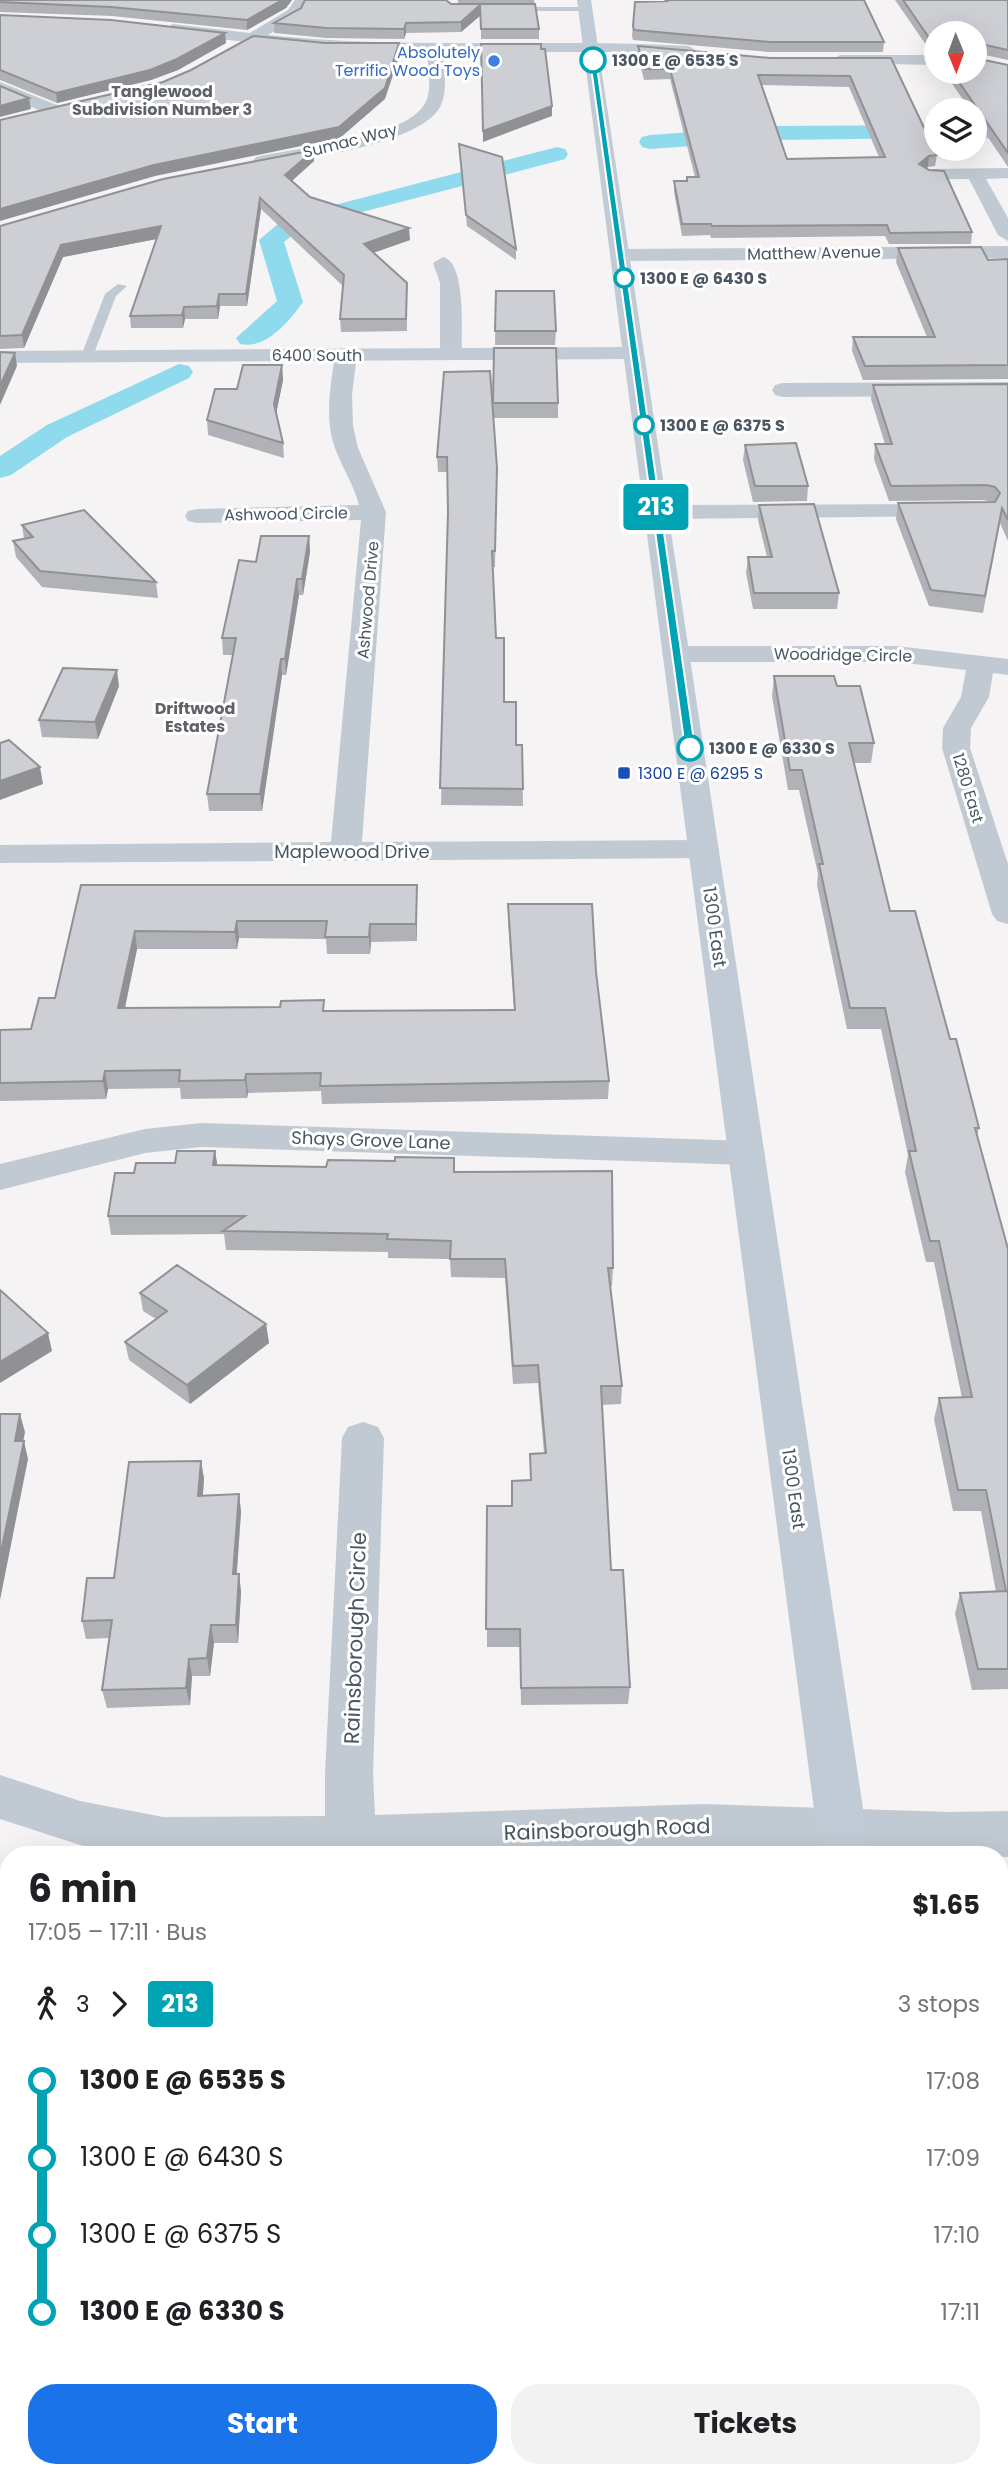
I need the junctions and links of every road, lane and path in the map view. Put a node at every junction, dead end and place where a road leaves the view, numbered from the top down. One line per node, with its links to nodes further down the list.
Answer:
1 (302, 0): 5 (street)
2 (585, 5): 3 (lane); 6 (main road, 1300 East)
3 (503, 9)
4 (152, 27): 5 (street)
5 (251, 39): 7 (street); 8 (street)
6 (591, 46): 7 (street); 9 (street); 20 (main road, 1300 East)
7 (435, 47): 14 (street, Sumac Way)
8 (229, 51)
9 (708, 54)
10 (924, 60): 11 (street)
11 (826, 61)
12 (0, 87): 13 (street)
13 (34, 116)
14 (249, 164)
15 (1008, 173): 17 (street)
16 (929, 174): 17 (street)
17 (975, 174): 18 (street)
18 (1008, 235)
19 (1008, 252): 20 (street, Matthew Avenue)
20 (621, 255): 23 (main road, 1300 East)
21 (443, 262): 24 (street)
22 (122, 286): 27 (lane)
23 (635, 353): 24 (main road, 6400 South); 32 (main road, 1300 East)
24 (450, 354): 25 (main road, 6400 South)
25 (346, 355): 27 (main road, 6400 South); 31 (street, Ashwood Drive)
26 (0, 356): 27 (main road, 6400 South)
27 (87, 356)
28 (1008, 389): 29 (street)
29 (783, 390)
30 (969, 510): 32 (street)
31 (374, 512): 33 (street, Ashwood Circle); 37 (street, Ashwood Drive)
32 (657, 512): 34 (main road, 1300 East)
33 (197, 516)
34 (676, 654): 35 (street, Woodridge Circle); 36 (main road, 1300 East)
35 (995, 666): 39 (street, 1280 East)
36 (704, 849): 37 (street, Maplewood Drive); 40 (main road, 1300 East)
37 (346, 851): 38 (street, Maplewood Drive)
38 (0, 854)
39 (1008, 914)
40 (747, 1153): 41 (street, Shays Grove Lane); 46 (main road, 1300 East)
41 (0, 1177)
42 (363, 1438): 45 (street, Rainsborough Circle)
43 (0, 1797): 45 (street, Rainsborough Road)
44 (1008, 1834): 46 (street, Rainsborough Road)
45 (351, 1838): 46 (street, Rainsborough Road)
46 (843, 1843)

